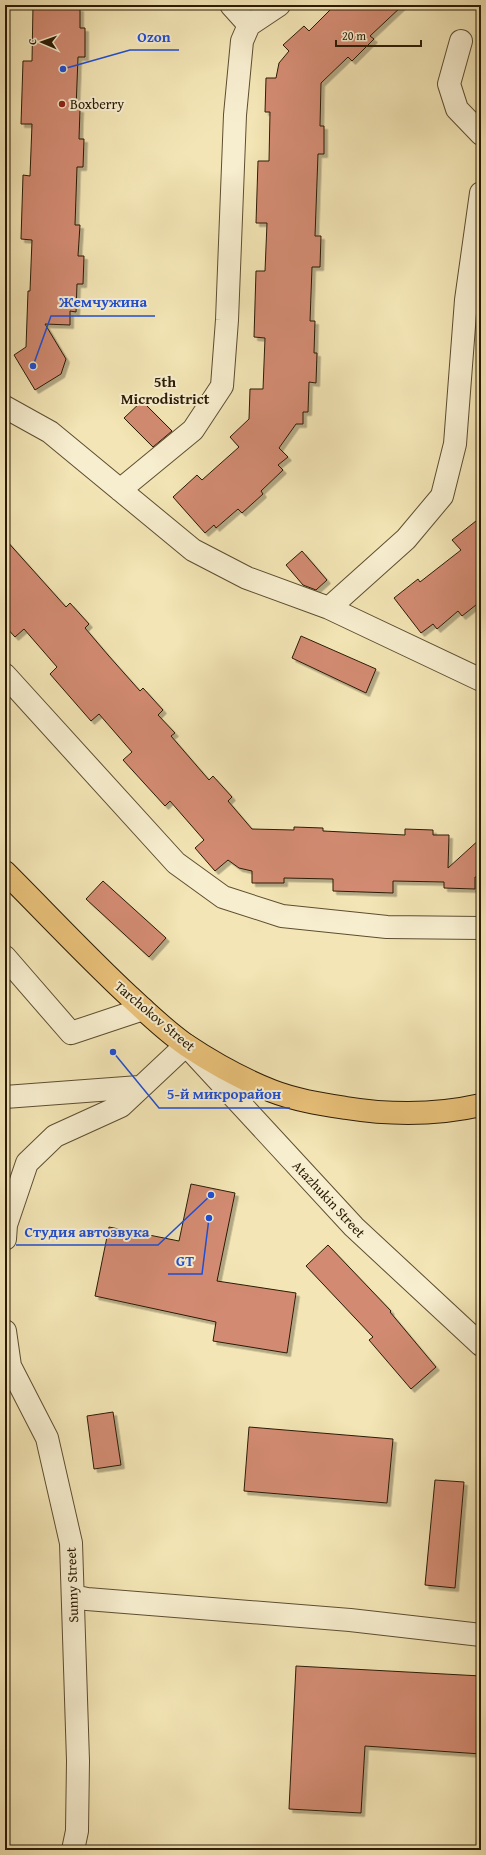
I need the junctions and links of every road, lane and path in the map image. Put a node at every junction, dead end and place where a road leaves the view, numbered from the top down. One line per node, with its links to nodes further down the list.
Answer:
1 (231, 5): 3 (street)
2 (280, 5): 3 (street)
3 (249, 25): 8 (street)
4 (461, 41): 5 (street)
5 (481, 134)
6 (481, 193): 9 (street)
7 (5, 407): 8 (street)
8 (120, 490): 9 (street)
9 (329, 608): 11 (street)
10 (5, 675): 13 (street)
11 (481, 680)
12 (5, 872): 15 (main road, Tarchokov Street)
13 (481, 928)
14 (5, 958): 15 (street)
15 (143, 1009): 16 (main road, Tarchokov Street)
16 (186, 1045): 17 (street); 19 (main road, Tarchokov Street); 22 (street, Atazhukin Street)
17 (139, 1087): 18 (street); 20 (street)
18 (5, 1097)
19 (481, 1105)
20 (5, 1239)
21 (5, 1331): 23 (street, Sunny Street)
22 (481, 1345)
23 (72, 1596): 24 (street); 25 (street, Sunny Street)
24 (481, 1635)
25 (73, 1850)

